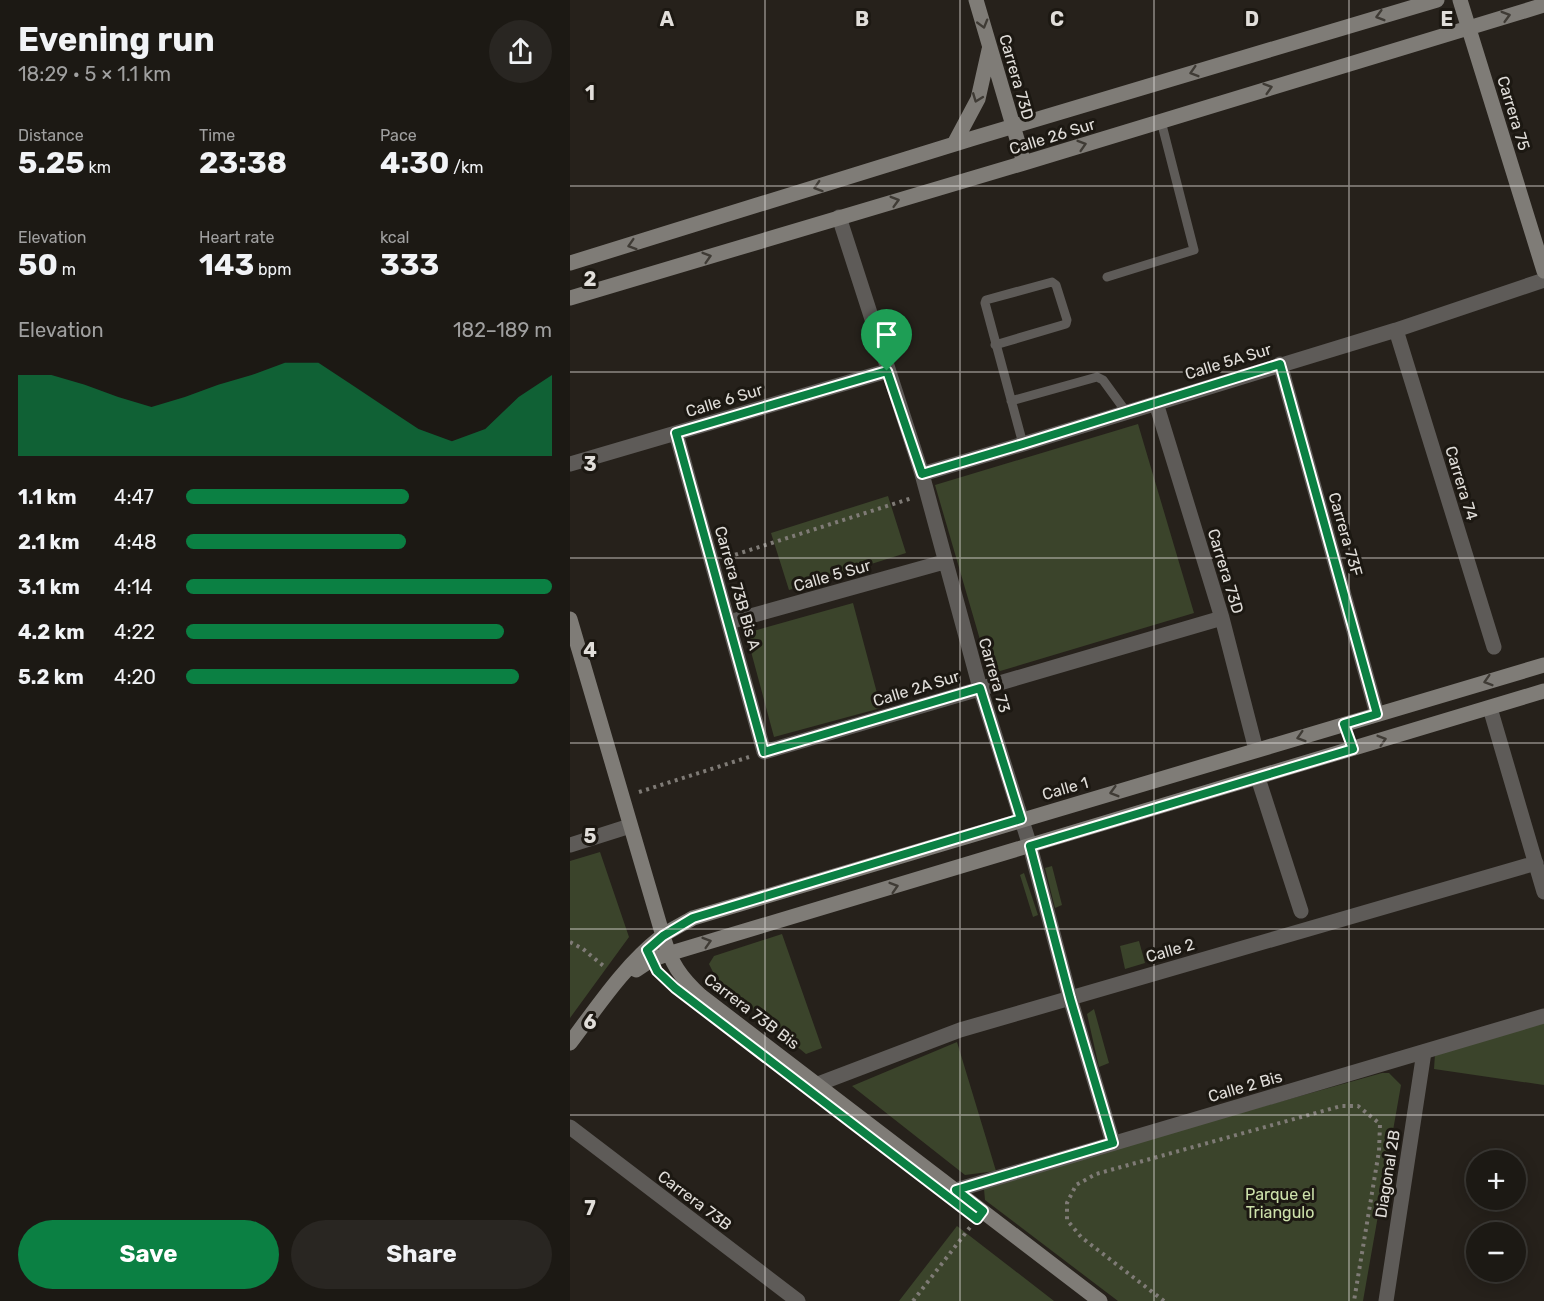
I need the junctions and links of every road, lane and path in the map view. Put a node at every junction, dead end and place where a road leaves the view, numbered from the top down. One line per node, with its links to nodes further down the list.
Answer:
1 (976, 0): 6 (street, Carrera 73D, one-way to 6)
2 (1437, 0): 8 (street, Calle 26 Sur, one-way to 8)
3 (1460, 0): 5 (street, Carrera 75)
4 (1544, 5): 5 (street, Calle 26 Sur, one-way to 4)
5 (1468, 27): 7 (street, Calle 26 Sur, one-way to 5); 13 (street, Carrera 75)
6 (990, 47): 8 (street, Carrera 73D); 9 (street, one-way to 9)
7 (1161, 121): 10 (street, Calle 26 Sur, one-way to 7); 14 (lane)
8 (1013, 126): 9 (street, Calle 26 Sur); 10 (street, Carrera 73D)
9 (954, 144): 12 (street, Calle 26 Sur, one-way to 12)
10 (1024, 163): 11 (street, Calle 26 Sur, one-way to 10)
11 (839, 217): 16 (street, Calle 26 Sur, one-way to 11); 20 (street, Carrera 73)
12 (570, 263)
13 (1544, 271)
14 (1107, 277)
15 (1544, 280): 17 (street, Calle 5A Sur)
16 (570, 298)
17 (1396, 330): 19 (street, Calle 5A Sur); 34 (street, Carrera 74)
18 (995, 345): 18 (lane); 21 (lane)
19 (1280, 364): 22 (street, Calle 5A Sur); 39 (street, Carrera 73F)
20 (887, 371): 24 (street, Calle 6 Sur); 27 (street, Carrera 73)
21 (1011, 401): 23 (lane); 25 (lane)
22 (1156, 403): 23 (street, Calle 5A Sur); 31 (street, Carrera 73D)
23 (1126, 412): 25 (street, Calle 5A Sur)
24 (676, 433): 26 (street, Calle 6 Sur); 29 (street, Carrera 73B Bis A)
25 (1023, 444): 27 (street, Calle 5A Sur)
26 (570, 464)
27 (922, 474): 28 (street, Carrera 73)
28 (927, 493): 29 (path); 30 (street, Carrera 73)
29 (712, 561): 33 (street, Carrera 73B Bis A)
30 (944, 562): 33 (street, Calle 5 Sur); 36 (street, Carrera 73)
31 (1222, 618): 36 (street, Calle 2A Sur); 42 (street, Carrera 73D)
32 (570, 619): 45 (street, Carrera 73B Bis)
33 (729, 622): 43 (street, Carrera 73B Bis A)
34 (1494, 647)
35 (1544, 664): 39 (street, Calle 1, one-way to 39)
36 (980, 688): 43 (street, Calle 2A Sur); 46 (street, Carrera 73)
37 (1544, 691): 38 (street, Calle 1)
38 (1490, 708): 41 (street, Calle 1, one-way to 38); 50 (street)
39 (1377, 714): 40 (street, Calle 1)
40 (1344, 724): 41 (street); 42 (street, Calle 1, one-way to 42)
41 (1353, 749): 44 (street, Calle 1)
42 (1256, 750): 46 (street, Calle 1, one-way to 46)
43 (764, 752): 45 (path)
44 (1258, 777): 49 (street, Calle 1); 52 (street)
45 (621, 797): 47 (street, Carrera 73B Bis)
46 (1021, 819): 49 (street, Carrera 73); 53 (street, Calle 1)
47 (630, 826): 48 (street); 53 (street, Carrera 73B Bis)
48 (570, 845)
49 (1030, 846): 55 (street, Calle 1, one-way to 49); 57 (street, Carrera 73)
50 (1536, 863): 51 (street); 57 (street, Calle 2)
51 (1544, 892)
52 (1301, 910)
53 (663, 936): 55 (street, Carrera 73B Bis); 56 (street, Calle 1)
54 (570, 942): 56 (path)
55 (668, 954): 56 (street, Calle 1); 61 (street, Carrera 73B Bis)
56 (614, 977): 59 (street, Calle 1)
57 (1070, 998): 61 (street, Calle 2); 63 (street, Carrera 73)
58 (1544, 1016): 60 (street, Calle 2 Bis)
59 (570, 1043)
60 (1424, 1052): 63 (street, Calle 2 Bis); 71 (street, Diagonal 2B)
61 (818, 1084): 64 (street, Carrera 73B Bis)
62 (570, 1127): 66 (street, Carrera 73B)
63 (1113, 1143): 64 (street, Calle 2 Bis)
64 (956, 1190): 65 (street, Carrera 73B Bis)
65 (983, 1211): 67 (path); 68 (street, Carrera 73B Bis)
66 (798, 1301)
67 (913, 1301)
68 (1100, 1301)
69 (1164, 1301): 70 (path)
70 (1354, 1301)
71 (1386, 1301)

